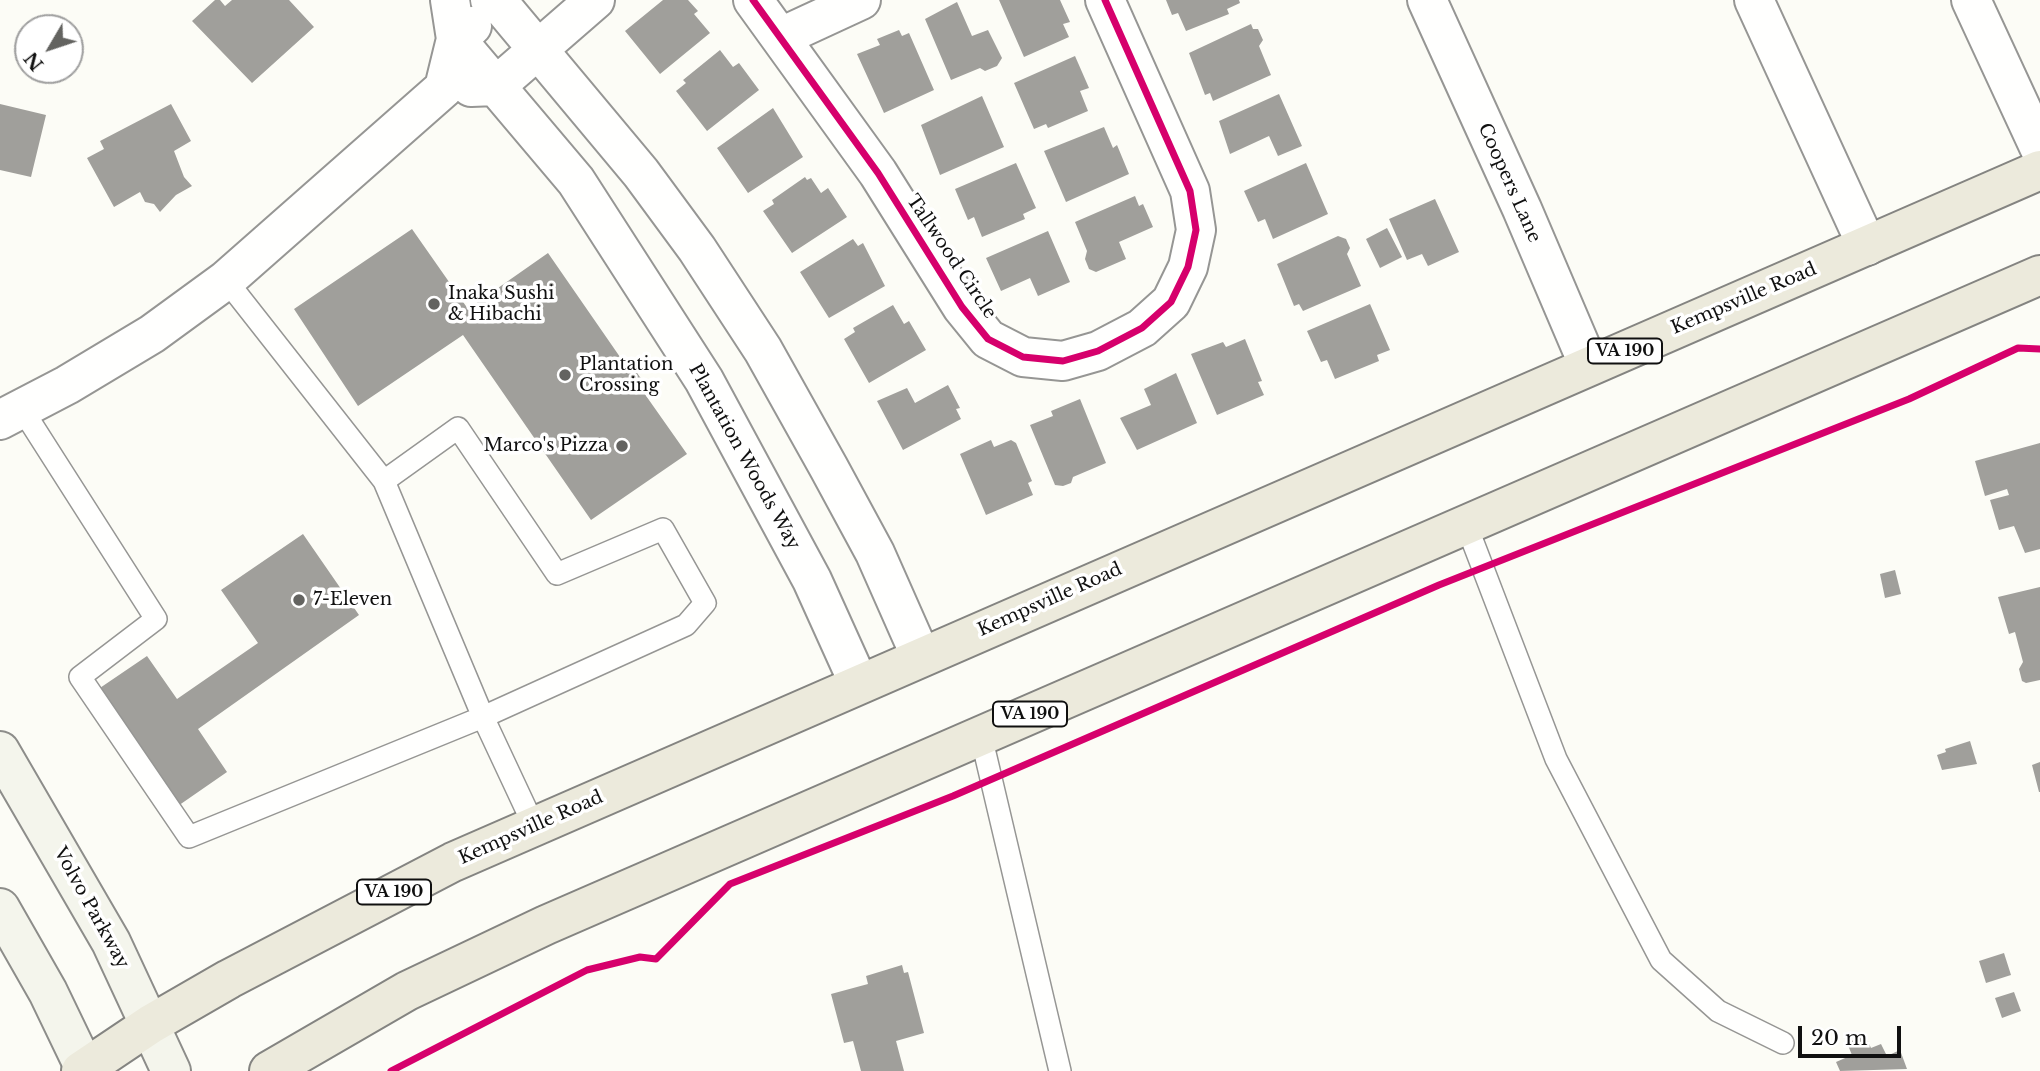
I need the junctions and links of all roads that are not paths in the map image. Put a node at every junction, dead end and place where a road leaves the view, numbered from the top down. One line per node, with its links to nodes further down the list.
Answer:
1 (450, 0): 11 (street)
2 (596, 0): 12 (street)
3 (753, 0): 10 (street, Tallwood Circle)
4 (861, 0): 10 (street)
5 (1105, 0): 10 (street, Tallwood Circle)
6 (1427, 0): 20 (street, Coopers Lane)
7 (1754, 0): 17 (street)
8 (1971, 0): 15 (street)
9 (497, 1): 11 (street); 12 (street)
10 (781, 37)
11 (456, 39): 13 (street, Plantation Woods Way); 14 (street)
12 (538, 51): 13 (street); 24 (street)
13 (496, 86): 14 (street); 25 (street, Plantation Woods Way)
14 (444, 88): 19 (street)
15 (2040, 149)
16 (2040, 170): 17 (main road, Kempsville Road / VA 190)
17 (1867, 246): 20 (main road, Kempsville Road / VA 190)
18 (2040, 275): 23 (main road, VA 190)
19 (226, 280): 21 (street); 22 (lane)
20 (1589, 366): 24 (main road, Kempsville Road / VA 190)
21 (11, 415): 26 (lane)
22 (384, 481): 26 (lane); 26 (lane)
23 (1466, 524): 27 (main road, VA 190); 32 (lane)
24 (921, 657): 25 (main road, Kempsville Road / VA 190)
25 (859, 684): 29 (main road, Kempsville Road / VA 190)
26 (483, 717): 29 (lane)
27 (981, 736): 35 (main road, VA 190); 36 (lane)
28 (0, 751): 31 (main road, Volvo Parkway)
29 (534, 826): 31 (main road, Kempsville Road / VA 190)
30 (0, 908): 33 (main road)
31 (151, 1024): 33 (main road, Kempsville Road / VA 190); 34 (main road, Volvo Parkway)
32 (1783, 1043)
33 (84, 1070)
34 (171, 1071)
35 (269, 1071)
36 (1060, 1071)

